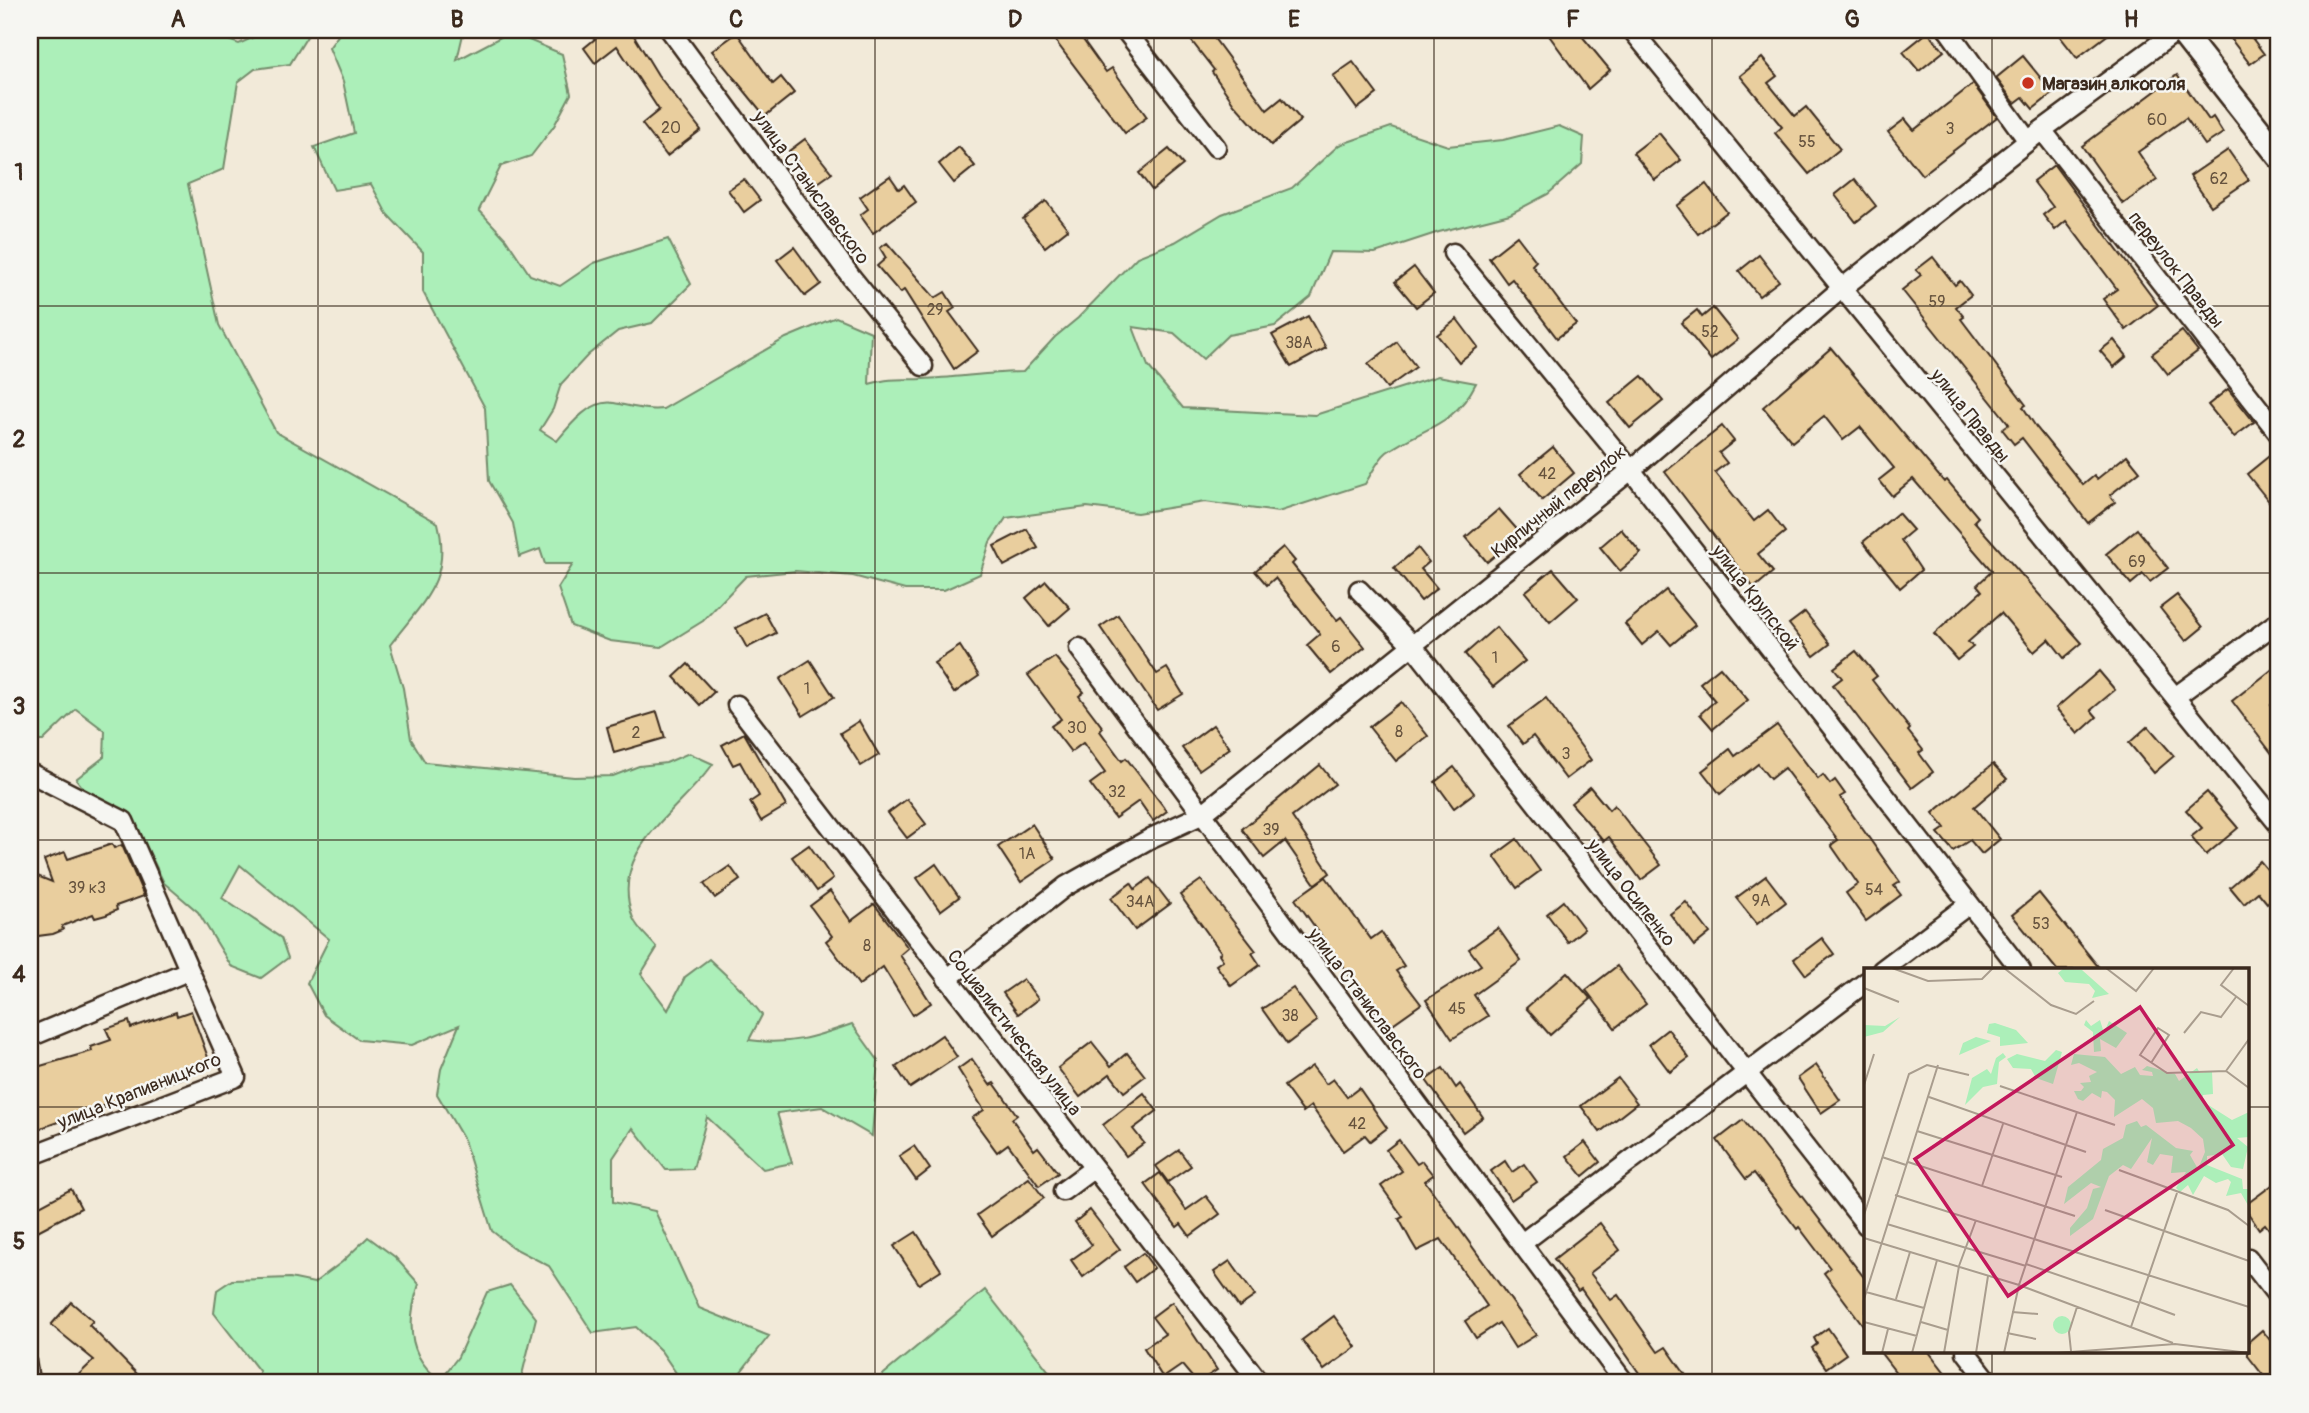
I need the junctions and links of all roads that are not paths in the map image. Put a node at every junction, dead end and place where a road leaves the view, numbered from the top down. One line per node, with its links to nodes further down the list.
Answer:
1 (670, 30): 11 (street, улица Станиславского)
2 (1125, 30): 7 (street)
3 (1632, 30): 10 (street, улица Правды)
4 (1948, 30): 6 (street, переулок Правды)
5 (2179, 30): 6 (street, Кирпичный переулок); 8 (street)
6 (2035, 136): 10 (street, Кирпичный переулок); 12 (street, переулок Правды)
7 (1216, 146)
8 (2279, 156)
9 (1453, 253): 13 (street, улица Крупской)
10 (1841, 289): 13 (street, Кирпичный переулок); 18 (street, улица Правды)
11 (923, 366)
12 (2279, 434)
13 (1631, 470): 16 (street, Кирпичный переулок); 23 (street, улица Крупской)
14 (1359, 590): 16 (street, улица Осипенко)
15 (2279, 621): 18 (street)
16 (1413, 646): 21 (street, Кирпичный переулок); 30 (street, улица Осипенко)
17 (1079, 648): 21 (street, улица Станиславского)
18 (2175, 697): 22 (street, улица Правды)
19 (737, 705): 27 (street, Социалистическая улица)
20 (30, 773): 26 (street, улица Крапивницкого)
21 (1201, 815): 27 (street, Кирпичный переулок); 35 (street, улица Станиславского)
22 (2279, 825)
23 (1969, 904): 24 (street); 25 (street, улица Крупской)
24 (1885, 968)
25 (2019, 968)
26 (188, 971): 29 (street); 31 (street, улица Крапивницкого)
27 (947, 979): 32 (street, Социалистическая улица)
28 (1864, 984): 30 (street)
29 (30, 1037)
30 (1747, 1072): 34 (street, улица Осипенко); 35 (street)
31 (30, 1156)
32 (1094, 1168): 33 (street); 41 (street, Социалистическая улица)
33 (1063, 1191)
34 (1864, 1222)
35 (1522, 1243): 42 (street, улица Станиславского)
36 (2250, 1261): 37 (street)
37 (2279, 1298)
38 (1968, 1354): 43 (street)
39 (30, 1358): 40 (lane)
40 (34, 1383)
41 (1260, 1383)
42 (1625, 1383)
43 (1990, 1383)

